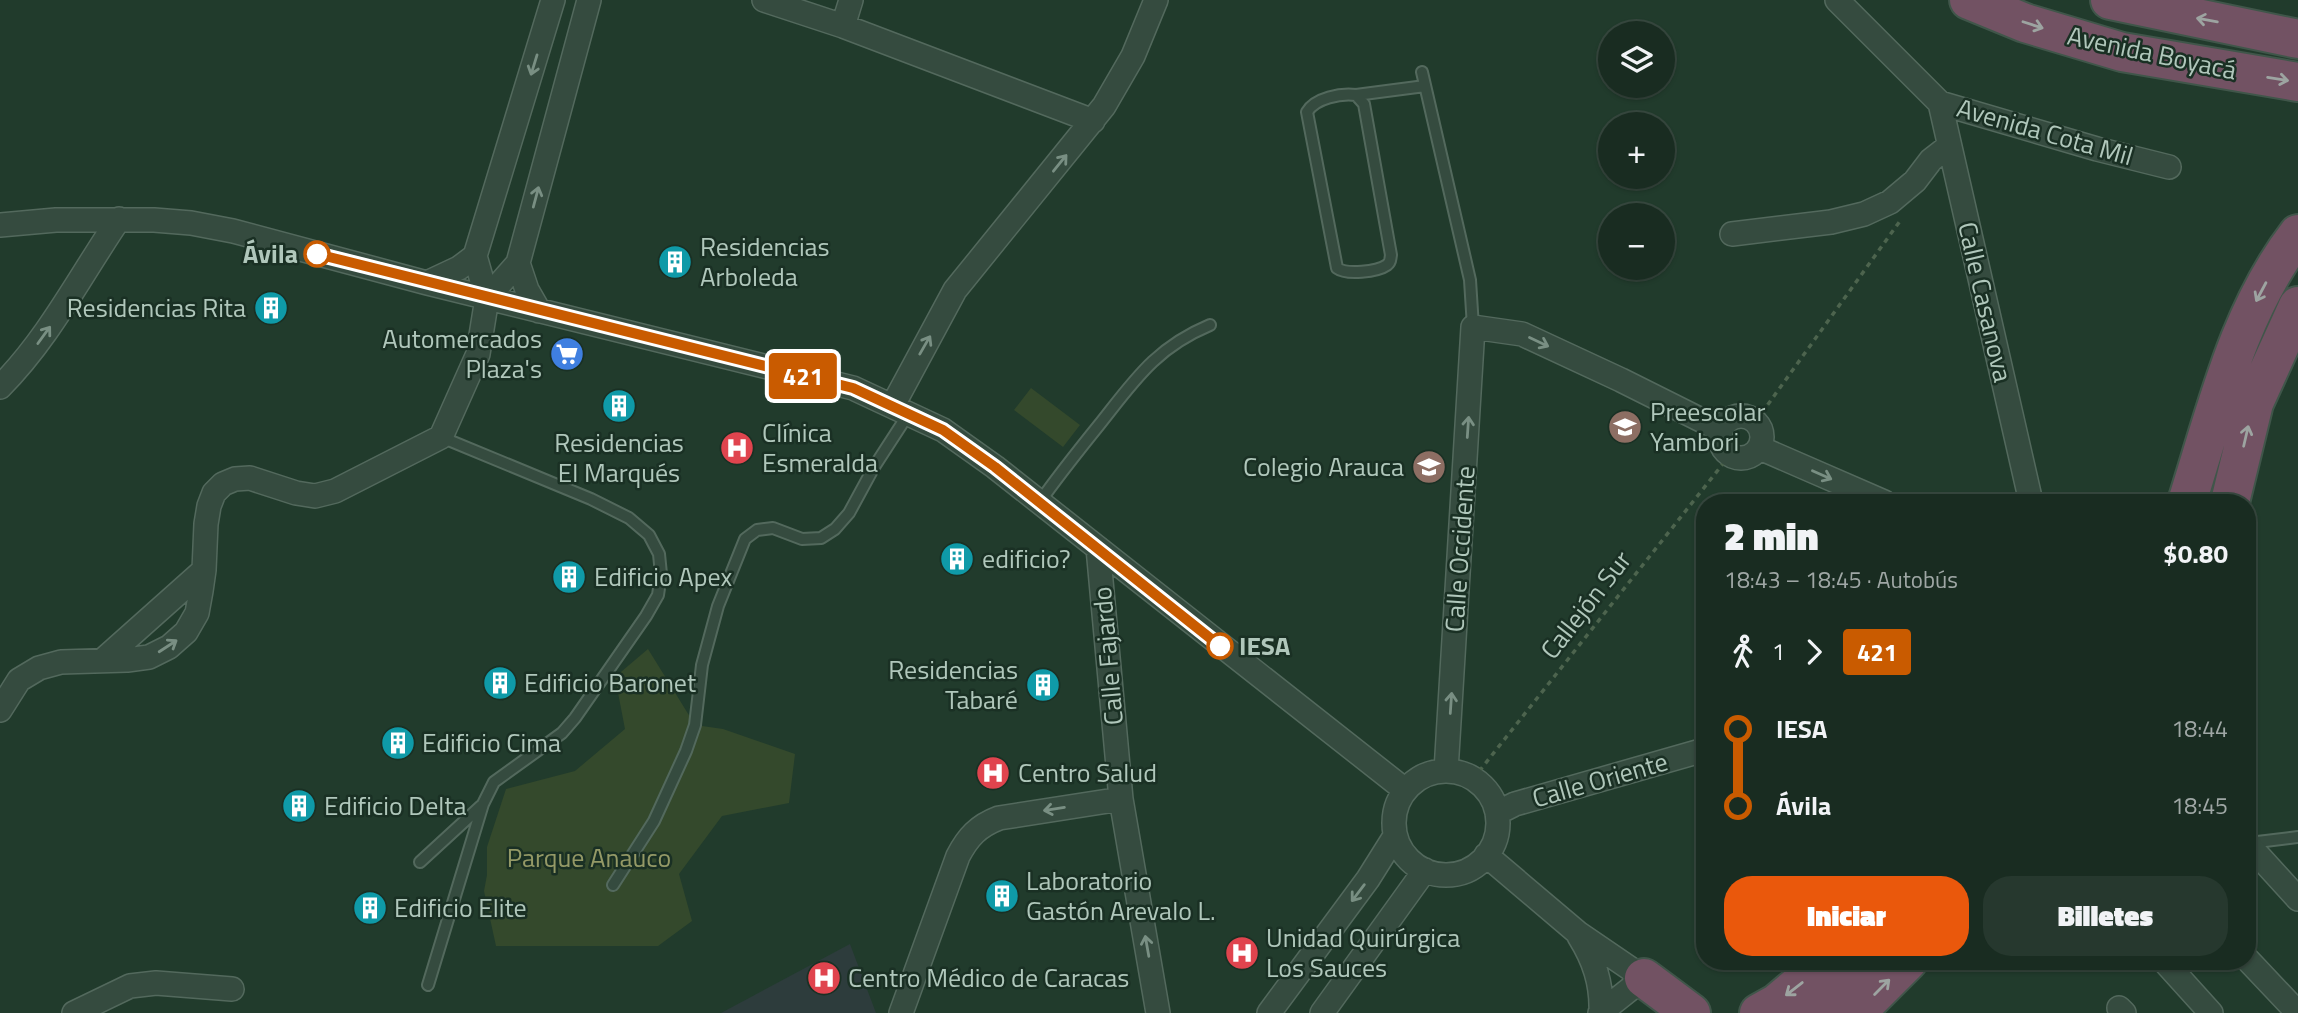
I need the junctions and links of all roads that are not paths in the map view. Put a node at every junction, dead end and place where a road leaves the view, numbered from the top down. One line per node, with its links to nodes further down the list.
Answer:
1 (553, 0): 23 (street, one-way to 23)
2 (589, 0): 24 (street, one-way to 2)
3 (764, 0): 9 (street)
4 (851, 0): 9 (street)
5 (1156, 0): 16 (street)
6 (1837, 0): 15 (street, Avenida Cota Mil)
7 (1969, 0): 12 (highway, Avenida Boyacá, one-way to 12)
8 (2110, 0): 10 (highway, Avenida Boyacá, one-way to 8)
9 (844, 26): 16 (street)
10 (2298, 39)
11 (1422, 72): 13 (lane)
12 (2298, 82)
13 (1425, 86): 14 (lane); 30 (lane)
14 (1356, 94): 14 (lane)
15 (1940, 103): 17 (street, Calle Casanova); 18 (street, Avenida Cota Mil)
16 (1093, 121): 32 (street, one-way to 16)
17 (1949, 146): 21 (street); 37 (street, Calle Casanova)
18 (2169, 167)
19 (119, 219): 20 (street); 25 (street); 31 (street, one-way to 19)
20 (0, 225)
21 (1732, 234)
22 (2298, 234): 38 (highway, one-way to 38)
23 (475, 256): 25 (street); 26 (street)
24 (518, 263): 26 (street); 28 (street)
25 (427, 283): 26 (street)
26 (487, 298): 28 (street); 34 (street)
27 (2298, 306): 39 (highway, one-way to 27)
28 (539, 311): 32 (street)
29 (1210, 326): 40 (lane)
30 (1473, 327): 33 (street, one-way to 33); 46 (street, Calle Occidente, one-way to 30)
31 (0, 387)
32 (901, 409): 40 (street); 58 (lane)
33 (1721, 430): 35 (street); 35 (street)
34 (441, 437): 42 (street); 49 (lane)
35 (1760, 448): 36 (street, one-way to 36)
36 (1866, 494)
37 (2029, 494)
38 (2189, 494)
39 (2232, 494)
40 (1039, 503): 41 (street)
41 (1098, 548): 47 (street); 48 (street, Calle Fajardo)
42 (205, 570): 43 (street); 43 (street, one-way to 42)
43 (103, 660): 44 (street)
44 (0, 710)
45 (1696, 752): 50 (street, Calle Oriente)
46 (1446, 771): 47 (street); 50 (street)
47 (1405, 790): 51 (street)
48 (1121, 799): 70 (street, one-way to 70); 71 (street, Calle Fajardo, one-way to 48)
49 (483, 804): 56 (lane); 67 (lane)
50 (1497, 813): 55 (street)
51 (1395, 836): 57 (street); 72 (street, one-way to 72)
52 (2298, 837): 53 (lane)
53 (2256, 842)
54 (2256, 853): 59 (street)
55 (1486, 855): 57 (street); 60 (street)
56 (420, 862)
57 (1425, 870): 73 (street)
58 (613, 885)
59 (2298, 900)
60 (1578, 933): 66 (street); 74 (street)
61 (2256, 969): 80 (street)
62 (1816, 970): 76 (highway, one-way to 76)
63 (1855, 970): 77 (highway)
64 (1899, 970): 78 (highway, one-way to 64)
65 (2172, 970): 79 (street)
66 (1644, 978): 74 (street); 75 (highway)
67 (428, 985)
68 (232, 989): 69 (street)
69 (74, 1013)
70 (901, 1013)
71 (1158, 1013)
72 (1269, 1013)
73 (1322, 1013)
74 (1600, 1013)
75 (1691, 1013)
76 (1759, 1013)
77 (1813, 1013)
78 (1856, 1013)
79 (2211, 1013)
80 (2298, 1013)

